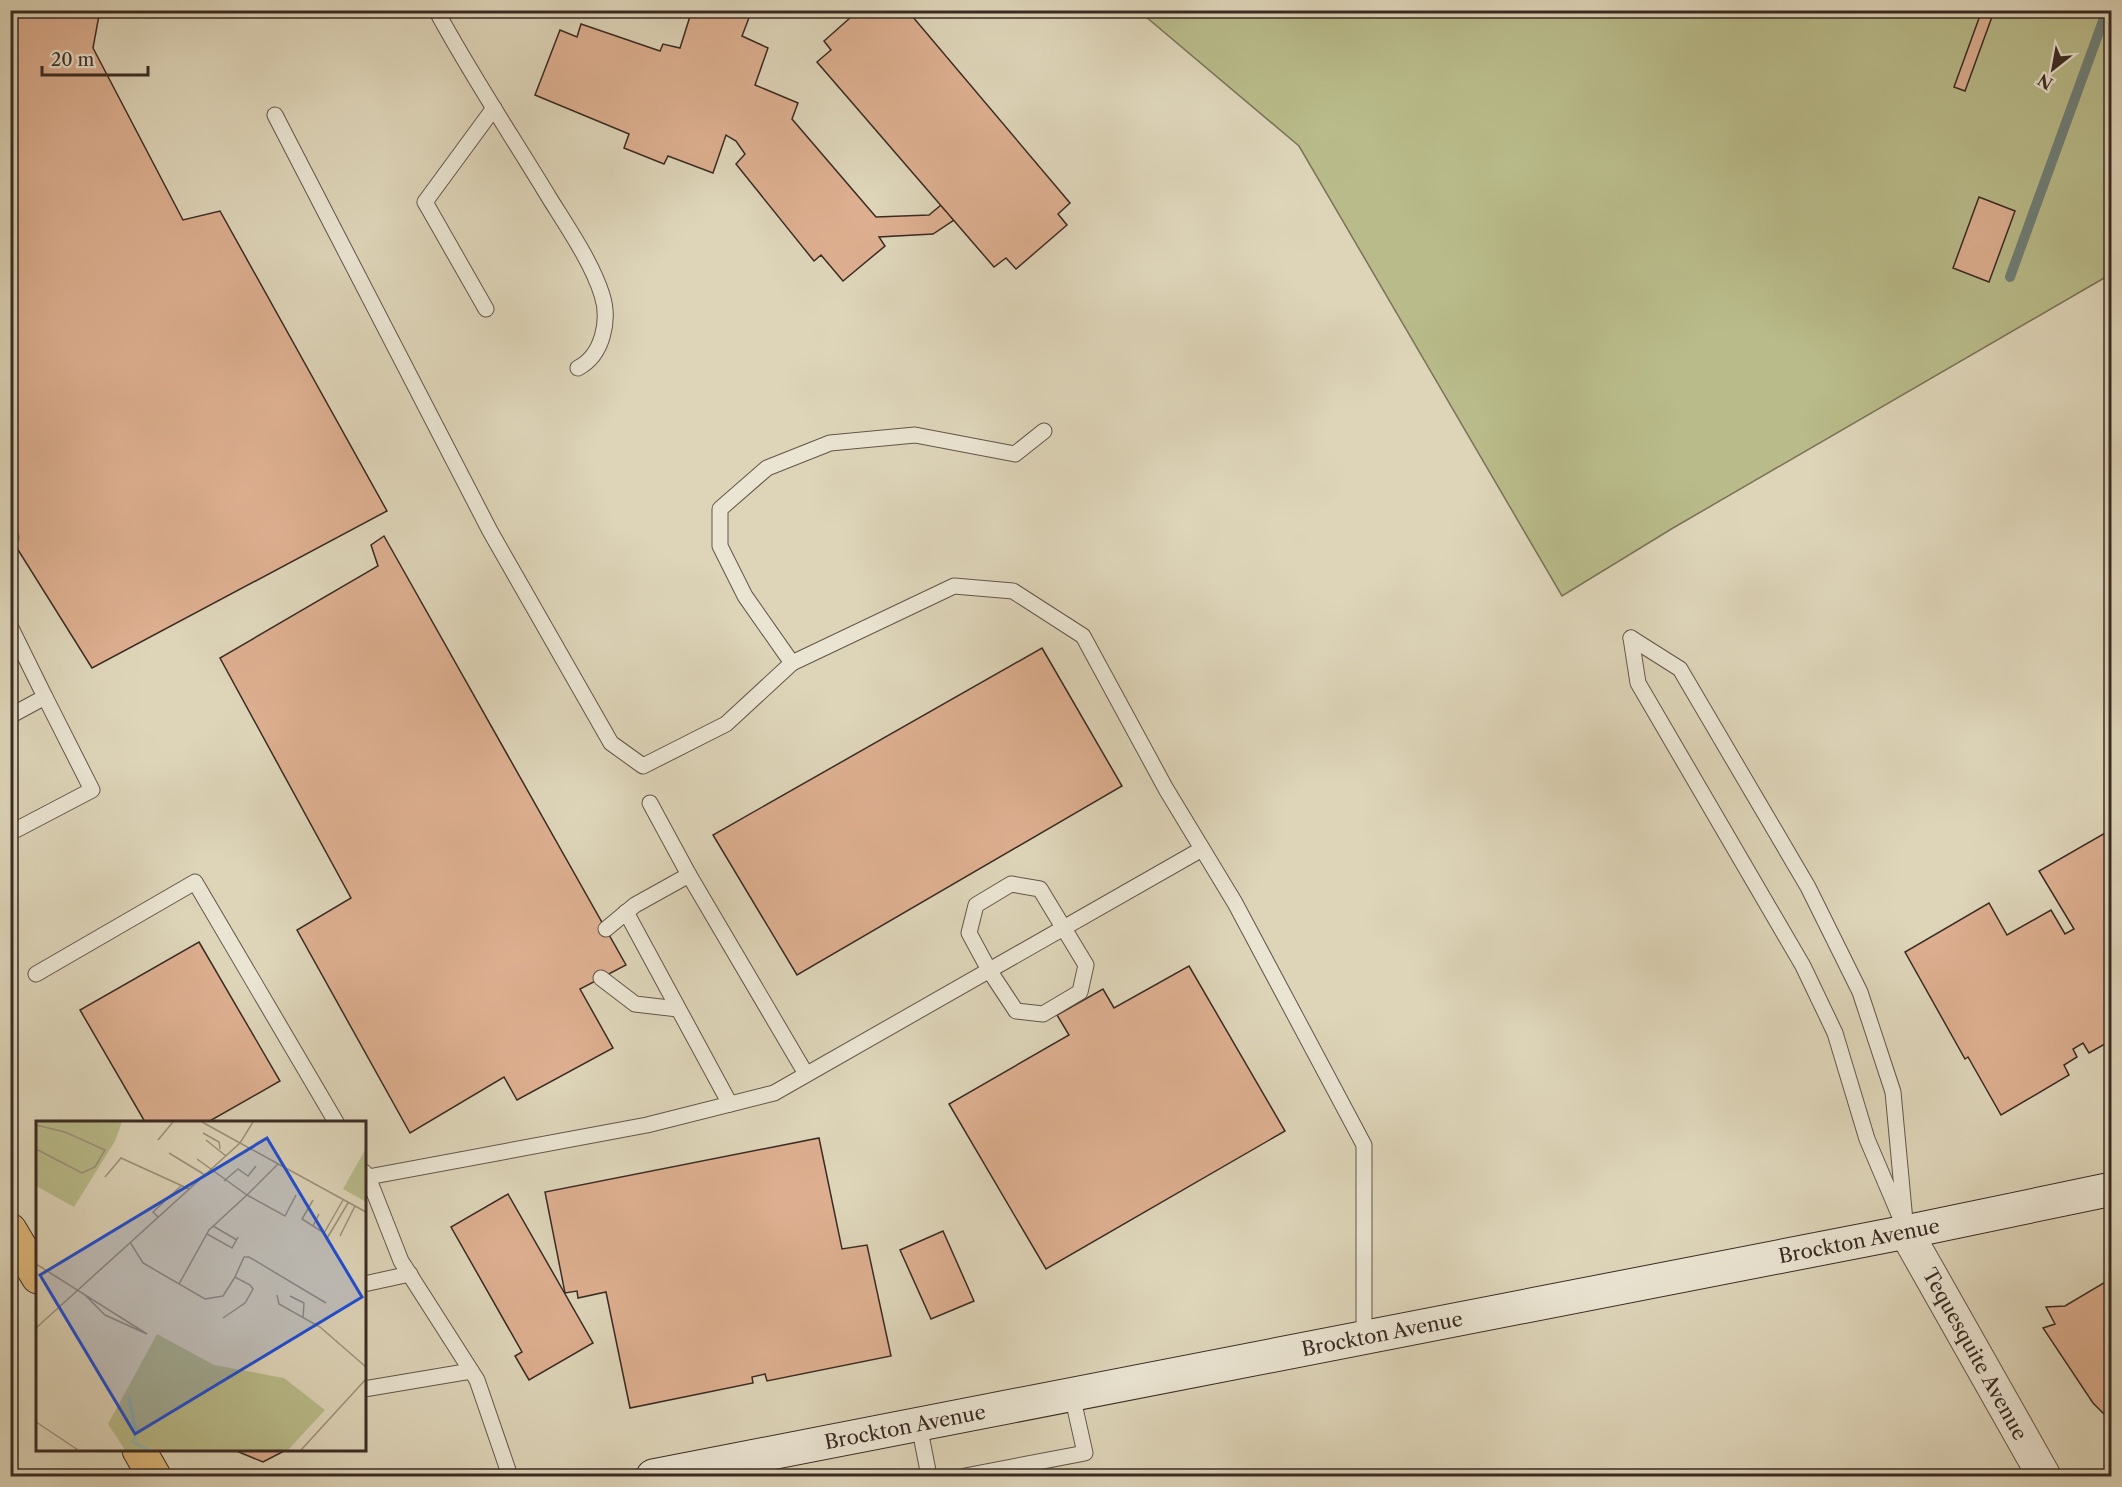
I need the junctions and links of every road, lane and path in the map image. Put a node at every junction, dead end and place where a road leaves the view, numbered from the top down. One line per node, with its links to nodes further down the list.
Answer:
1 (436, 10): 2 (lane)
2 (494, 108): 4 (lane); 5 (lane)
3 (274, 115): 8 (lane)
4 (486, 309)
5 (578, 368)
6 (1044, 430): 8 (lane)
7 (10, 626): 9 (lane)
8 (792, 663): 13 (lane)
9 (45, 697): 10 (lane); 12 (lane)
10 (10, 716)
11 (650, 803): 14 (lane)
12 (10, 833)
13 (1202, 849): 16 (lane); 32 (lane)
14 (689, 875): 15 (lane); 22 (lane)
15 (626, 912): 17 (lane); 21 (lane)
16 (1065, 927): 18 (lane); 18 (lane); 18 (lane)
17 (606, 930)
18 (989, 970): 22 (lane)
19 (36, 974): 24 (lane)
20 (601, 978): 21 (lane)
21 (678, 1009): 23 (lane)
22 (806, 1074): 23 (lane)
23 (730, 1104): 25 (lane)
24 (335, 1121)
25 (366, 1176): 30 (lane)
26 (2112, 1189): 28 (main road, Brockton Avenue)
27 (10, 1230): 29 (main road)
28 (1906, 1232): 28 (lane); 32 (main road, Brockton Avenue); 44 (main road, Tequesquite Avenue)
29 (35, 1268)
30 (410, 1274): 31 (lane); 33 (lane)
31 (366, 1284)
32 (1364, 1338): 35 (main road, Brockton Avenue)
33 (471, 1371): 34 (lane); 40 (lane)
34 (366, 1389)
35 (1072, 1395): 36 (main road, Brockton Avenue); 43 (lane)
36 (919, 1425): 38 (main road, Brockton Avenue); 42 (lane)
37 (140, 1451): 39 (main road)
38 (750, 1468): 41 (main road, Brockton Avenue)
39 (154, 1476)
40 (510, 1476)
41 (653, 1476)
42 (929, 1476)
43 (965, 1476)
44 (2044, 1476)

